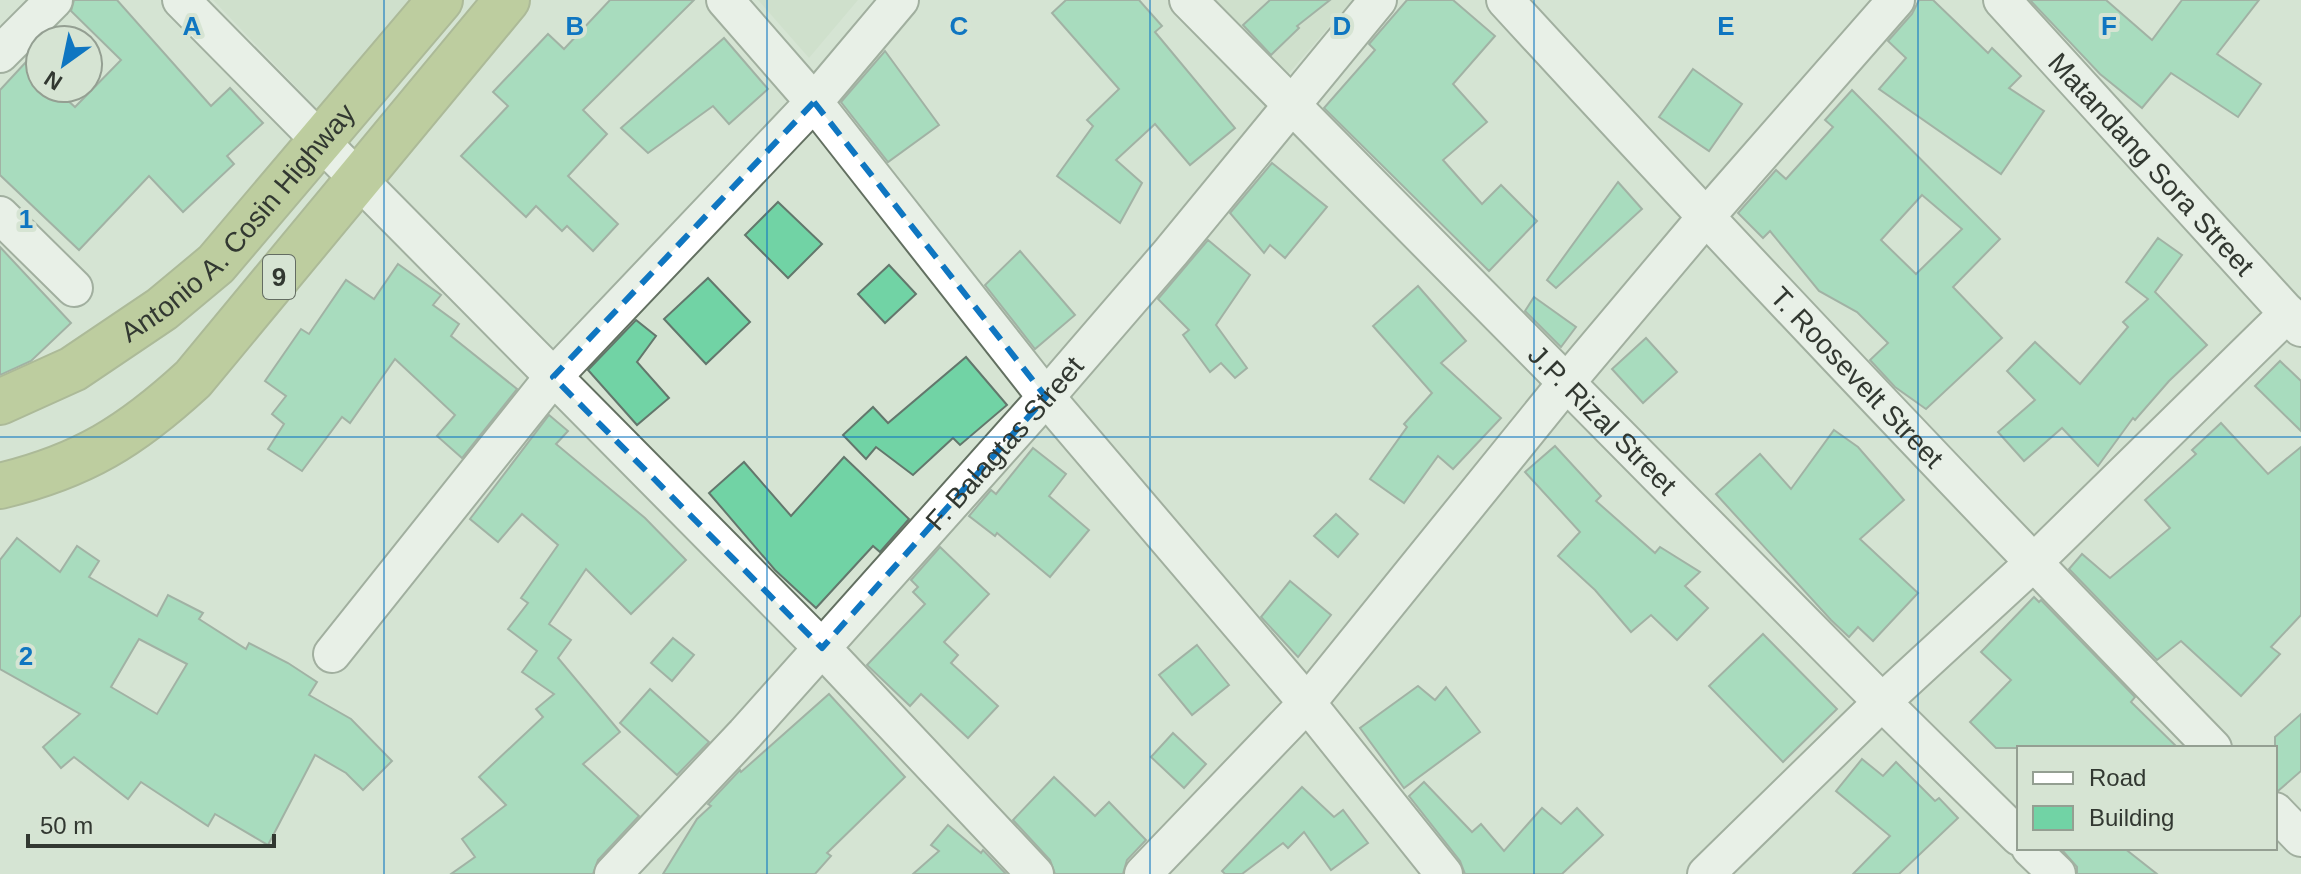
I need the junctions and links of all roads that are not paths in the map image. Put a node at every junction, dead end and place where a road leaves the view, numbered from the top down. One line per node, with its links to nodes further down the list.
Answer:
1 (54, 0): 12 (street)
2 (181, 0): 15 (street)
3 (440, 0): 15 (highway, Antonio A. Cosin Highway / 9)
4 (507, 0): 16 (highway, Antonio A. Cosin Highway / 9)
5 (725, 0): 13 (street)
6 (900, 0): 13 (street)
7 (1188, 0): 14 (street, J.P. Rizal Street)
8 (1378, 0): 14 (street, F. Balagtas Street)
9 (1505, 0): 18 (street, T. Roosevelt Street)
10 (1896, 0): 18 (street)
11 (2002, 0): 20 (street, Matandang Sora Street)
12 (0, 54)
13 (814, 102): 21 (street); 23 (street)
14 (1292, 106): 22 (street, J.P. Rizal Street); 23 (street, F. Balagtas Street)
15 (319, 142): 16 (street); 24 (highway, Antonio A. Cosin Highway / 9)
16 (358, 182): 21 (street); 25 (highway, Antonio A. Cosin Highway / 9)
17 (0, 215): 19 (street)
18 (1705, 218): 22 (street); 26 (street, T. Roosevelt Street)
19 (74, 288)
20 (2294, 321): 26 (street)
21 (553, 377): 27 (street); 28 (street)
22 (1566, 383): 29 (street, J.P. Rizal Street); 30 (street)
23 (1046, 397): 27 (street, F. Balagtas Street); 30 (street)
24 (0, 402)
25 (0, 486)
26 (2033, 563): 29 (street); 31 (street, T. Roosevelt Street)
27 (822, 648): 36 (street, F. Balagtas Street); 37 (street)
28 (332, 654)
29 (1882, 702): 33 (street, J.P. Rizal Street); 40 (street)
30 (1307, 703): 38 (street); 39 (street)
31 (2211, 746)
32 (2277, 813): 34 (street)
33 (2017, 835)
34 (2301, 838)
35 (2032, 850): 41 (street)
36 (613, 874)
37 (1035, 874)
38 (1143, 874)
39 (1444, 874)
40 (1706, 874)
41 (2057, 874)

